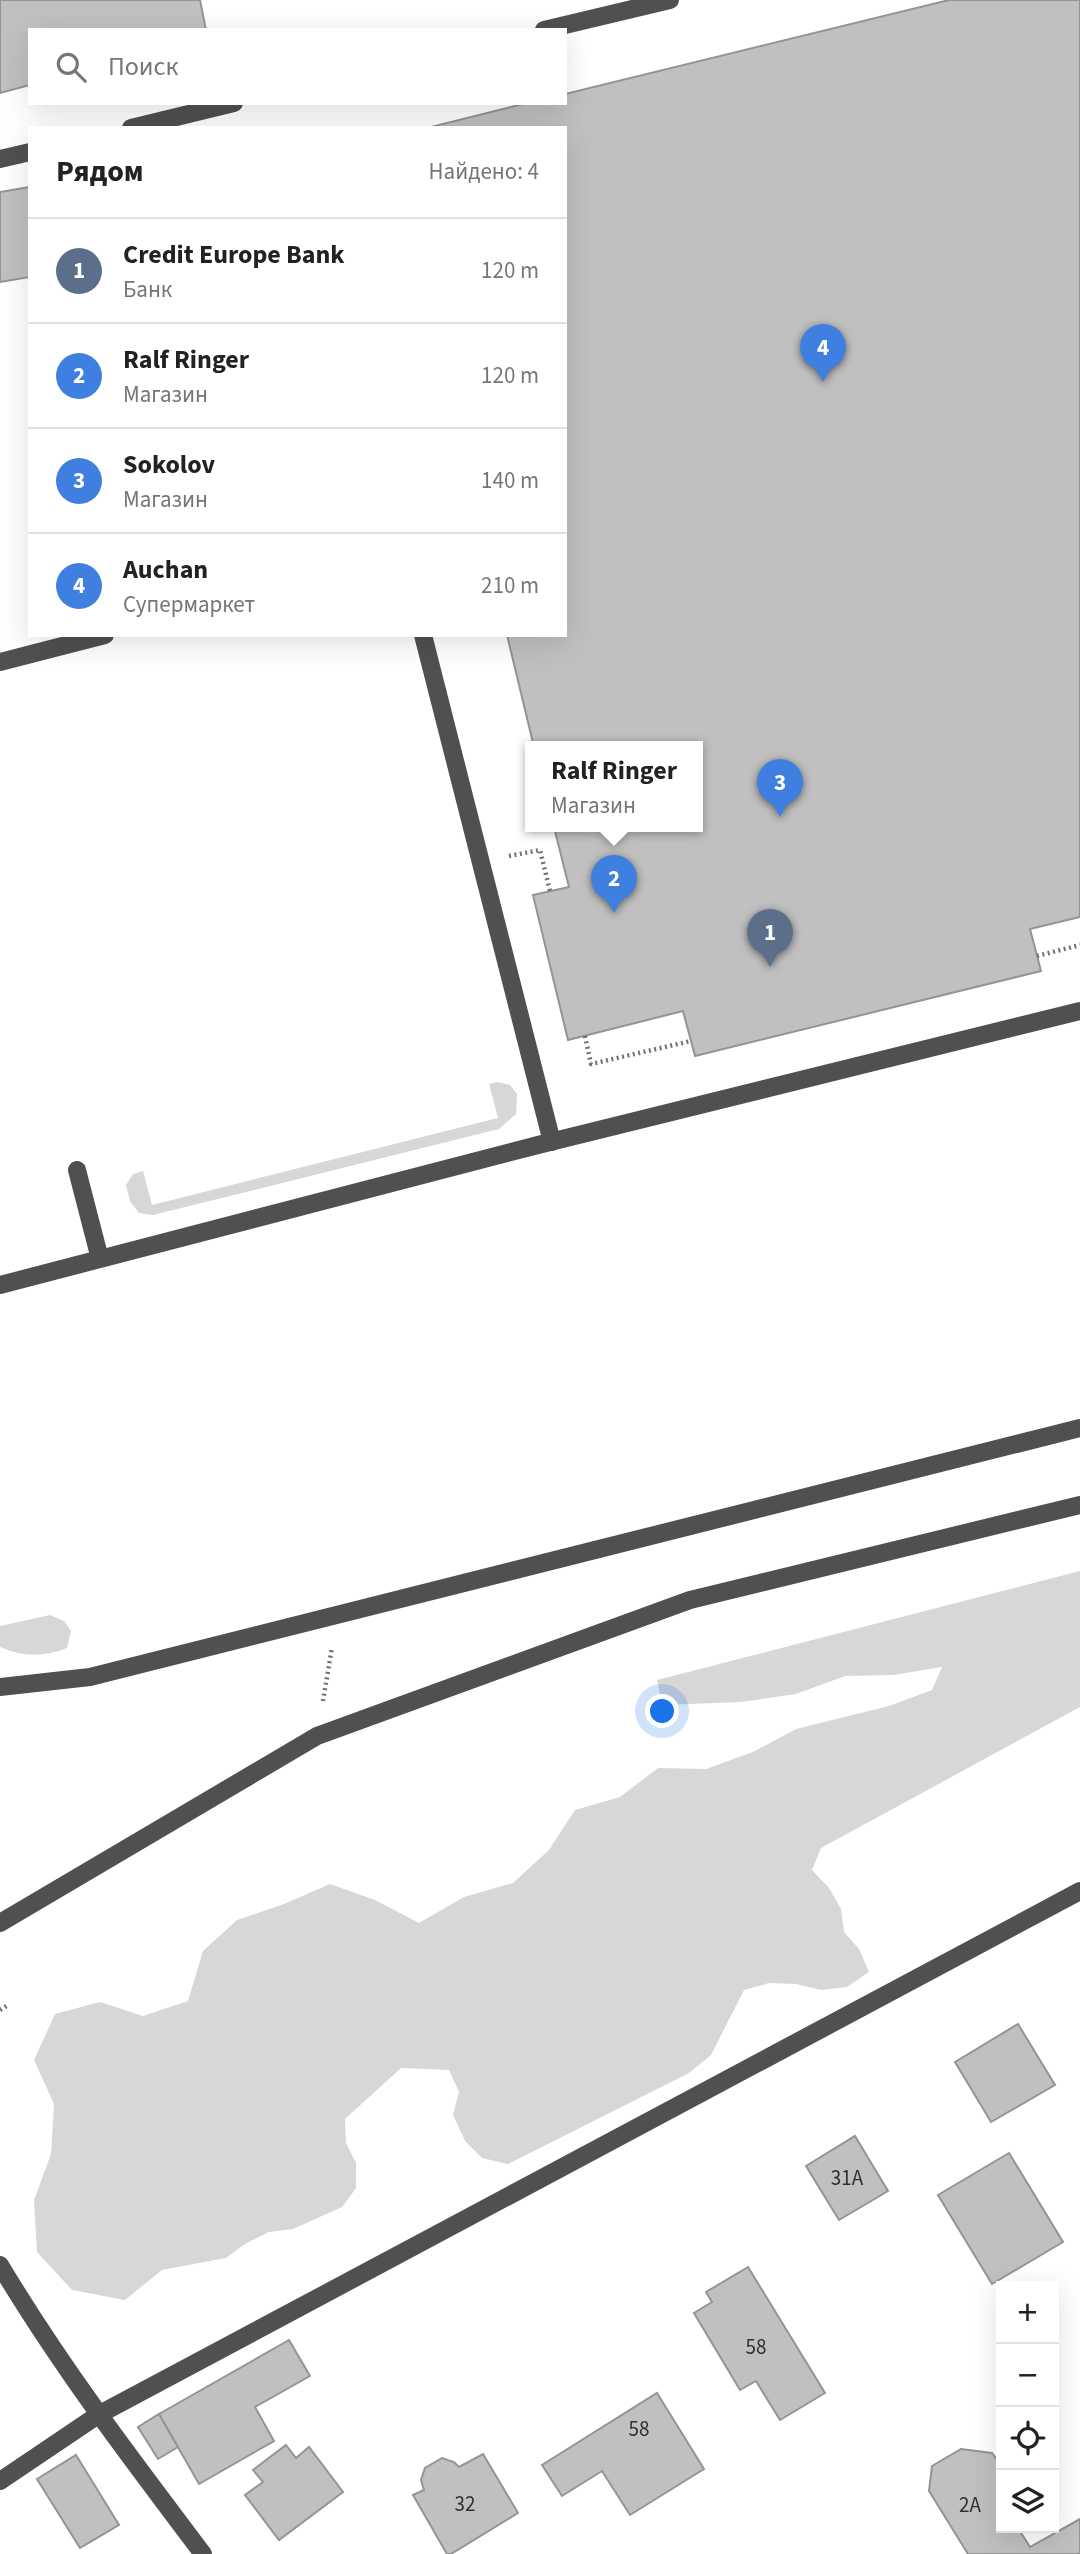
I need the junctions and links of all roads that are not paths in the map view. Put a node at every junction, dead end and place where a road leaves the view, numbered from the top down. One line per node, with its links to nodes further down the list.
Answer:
1 (670, 0): 2 (street)
2 (552, 28)
3 (226, 105): 4 (street)
4 (139, 126)
5 (28, 152): 6 (street)
6 (0, 159)
7 (98, 637): 9 (street)
8 (424, 637): 11 (street)
9 (0, 663)
10 (1080, 1011): 11 (street)
11 (552, 1142): 13 (street)
12 (77, 1170): 13 (street)
13 (100, 1259): 14 (street)
14 (0, 1284)
15 (1080, 1428): 17 (street)
16 (1080, 1505): 19 (street)
17 (0, 1688)
18 (1080, 1891): 21 (street)
19 (0, 1923)
20 (0, 2265): 21 (street)
21 (98, 2415): 22 (street); 23 (street)
22 (0, 2481)
23 (203, 2554)

